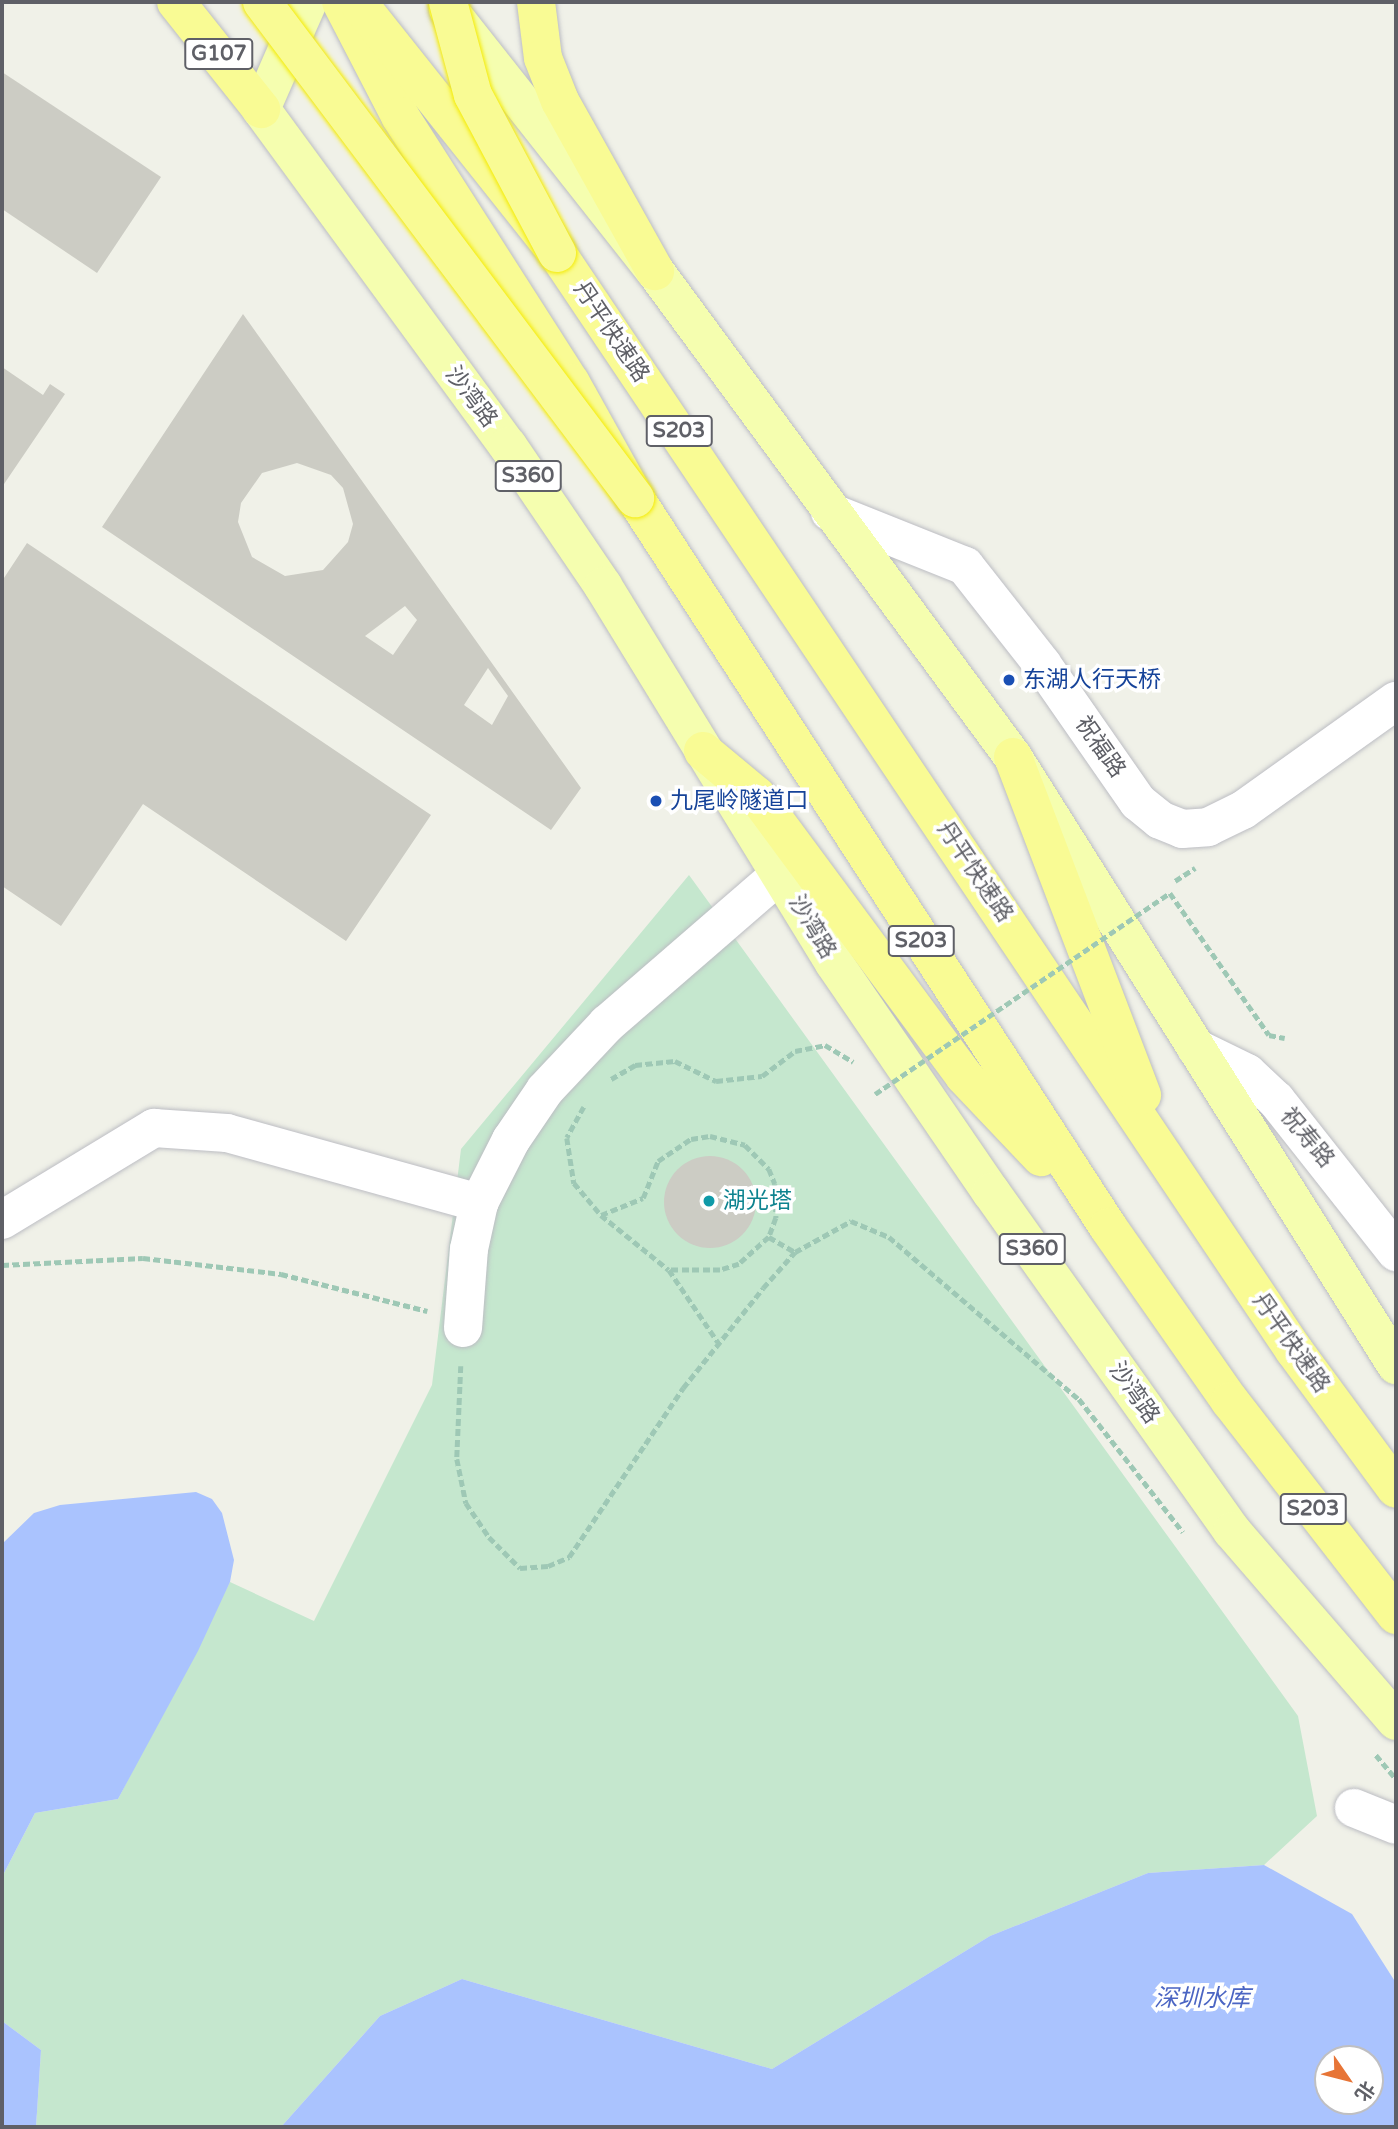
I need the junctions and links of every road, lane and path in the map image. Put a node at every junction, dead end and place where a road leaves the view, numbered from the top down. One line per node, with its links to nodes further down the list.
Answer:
1 (176, 2): 8 (highway, G107)
2 (262, 2): 11 (highway, bridge)
3 (308, 2): 8 (main road)
4 (341, 2): 11 (highway, bridge)
5 (357, 2): 9 (highway, bridge)
6 (445, 2): 9 (highway, bridge); 10 (main road)
7 (536, 2): 10 (highway)
8 (261, 109): 14 (main road, 沙湾路 / S360)
9 (557, 253): 25 (highway, 丹平快速路 / S203)
10 (655, 271): 12 (main road)
11 (635, 498): 29 (highway, S203)
12 (830, 512): 13 (street, 祝福路); 15 (main road)
13 (1396, 701)
14 (704, 751): 17 (main road, 沙湾路 / S360); 29 (highway)
15 (1013, 757): 20 (main road); 25 (highway)
16 (1200, 864): 18 (path)
17 (780, 874): 26 (street); 41 (main road, 沙湾路 / S360)
18 (1175, 881)
19 (1285, 1038): 23 (path, bridge)
20 (1196, 1048): 32 (street, 祝寿路); 37 (main road)
21 (859, 1071): 22 (path)
22 (606, 1081)
23 (867, 1083)
24 (590, 1097): 27 (path)
25 (1167, 1159): 38 (highway, 丹平快速路 / S203)
26 (479, 1203): 28 (street); 35 (street)
27 (601, 1215): 30 (path); 34 (path)
28 (2, 1220)
29 (1108, 1227): 40 (highway, S203)
30 (769, 1237): 31 (path); 34 (path)
31 (795, 1252): 36 (path); 39 (path)
32 (1396, 1252)
33 (2, 1265): 35 (path)
34 (669, 1270): 36 (path)
35 (463, 1328): 36 (path)
36 (718, 1342)
37 (1396, 1365)
38 (1396, 1489)
39 (1191, 1542)
40 (1396, 1615)
41 (1396, 1721)
42 (1369, 1747): 43 (path)
43 (1396, 1779)
44 (1354, 1808): 45 (street)
45 (1396, 1825)

